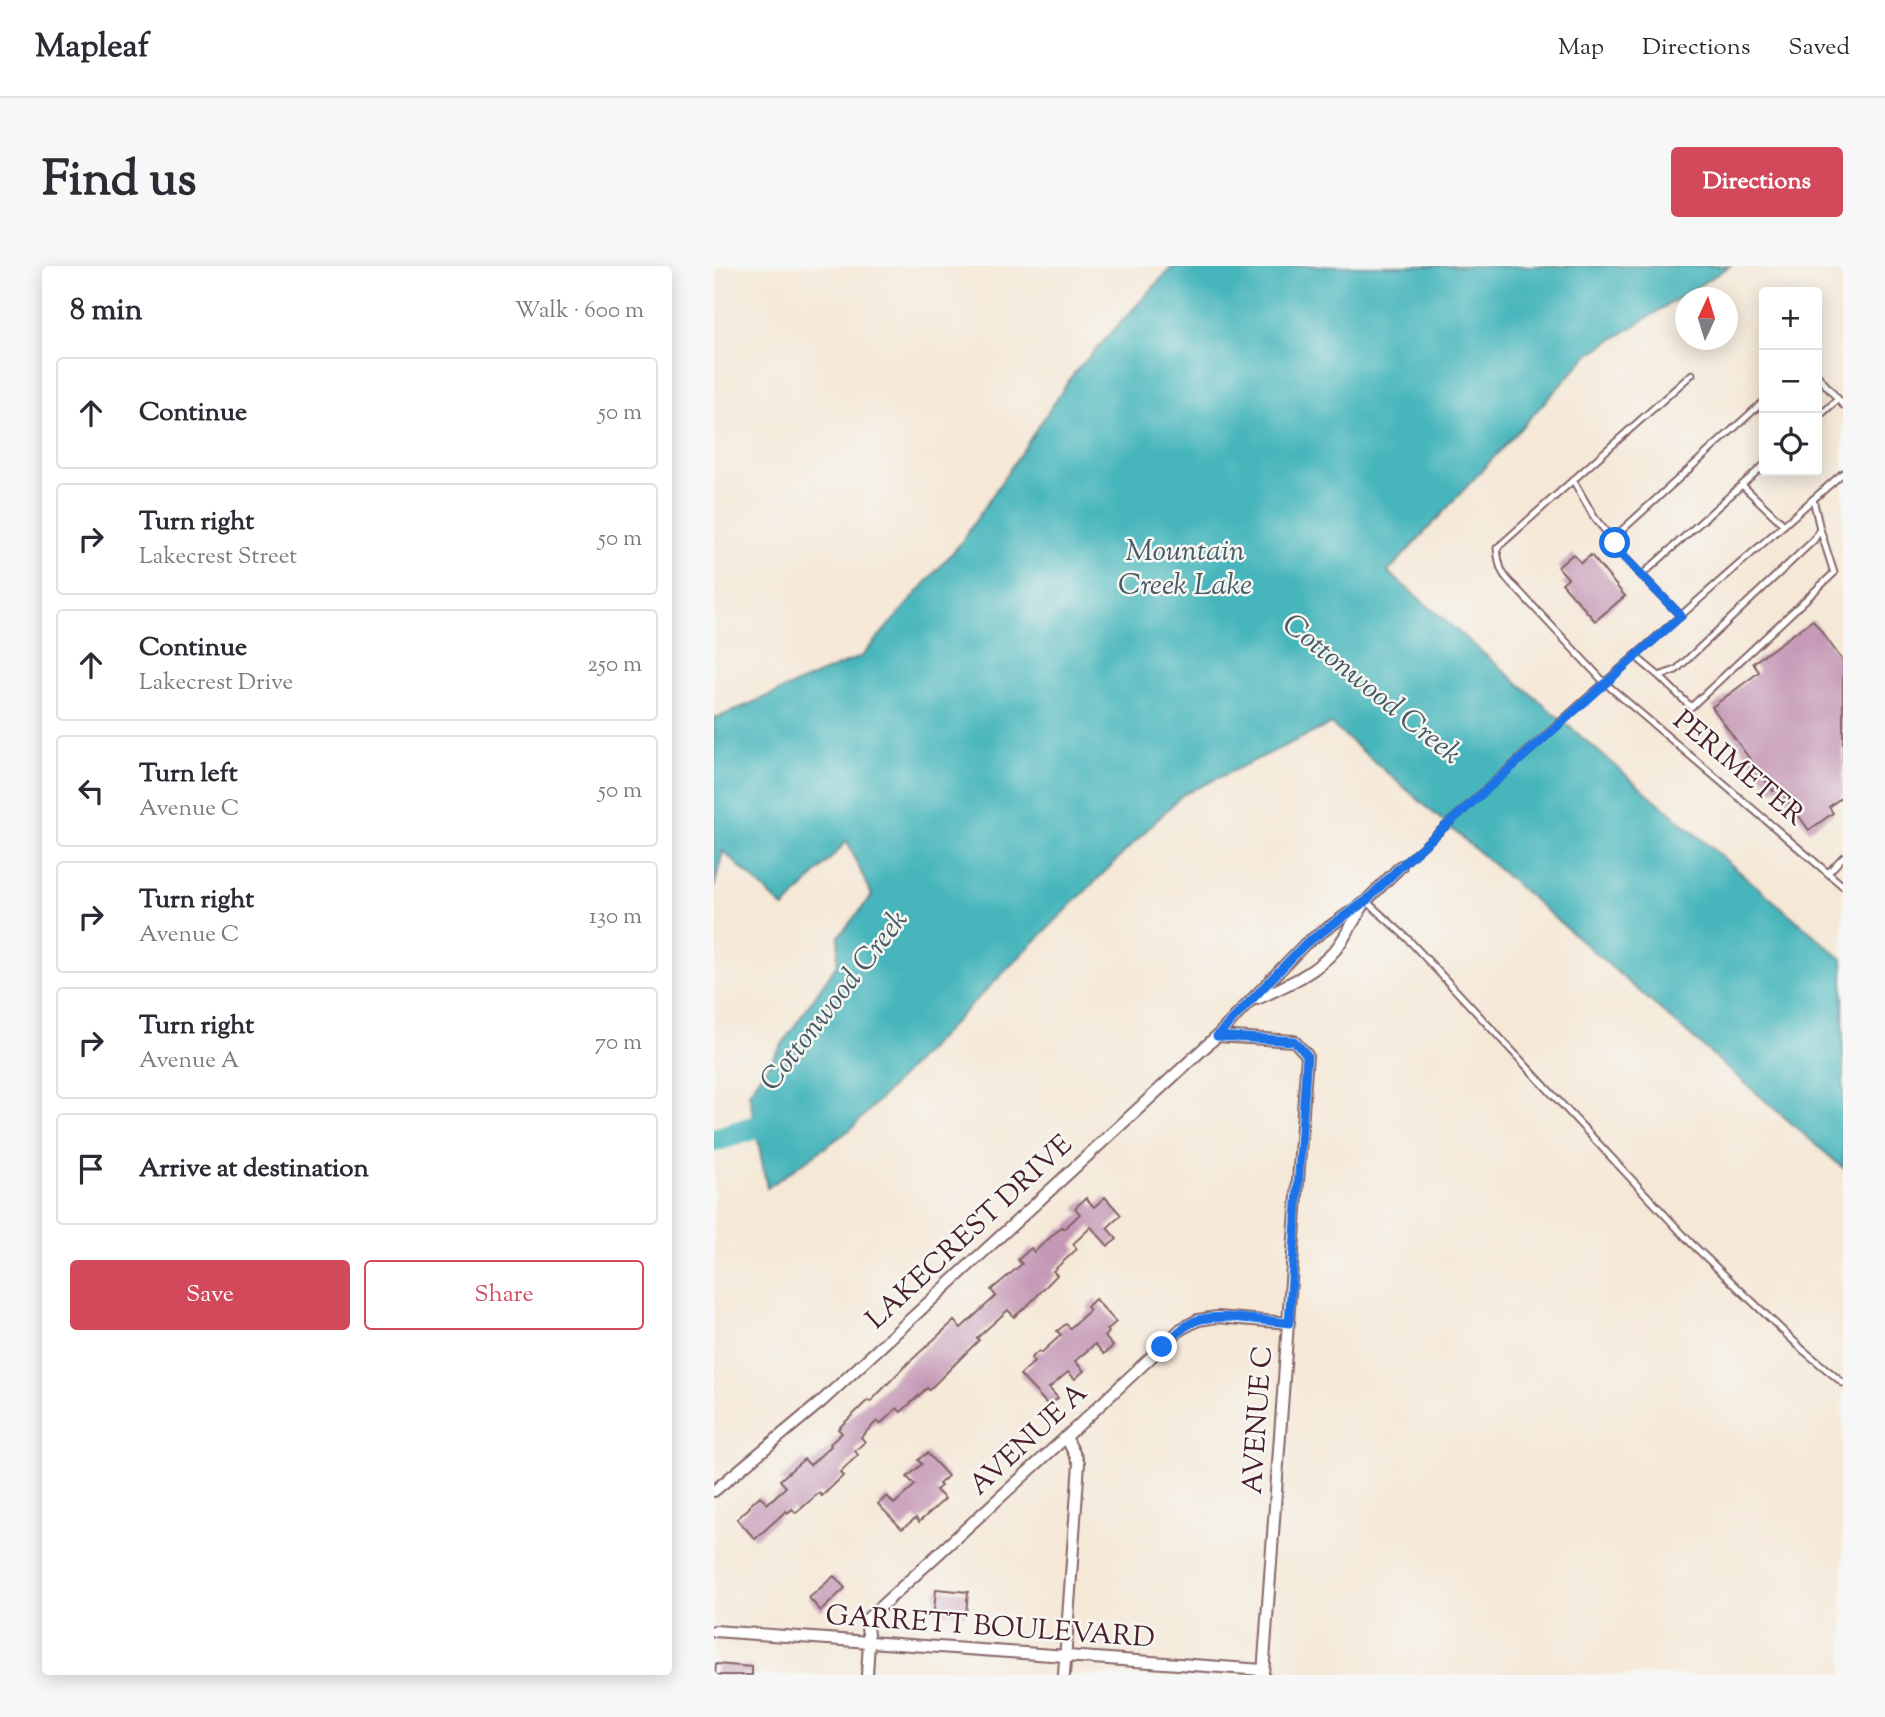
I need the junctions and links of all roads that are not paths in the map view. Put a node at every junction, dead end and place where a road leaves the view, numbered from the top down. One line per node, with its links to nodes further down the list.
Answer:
1 (1692, 374): 9 (lane)
2 (1822, 381): 3 (lane)
3 (1838, 399): 4 (lane); 6 (lane)
4 (1843, 405)
5 (1759, 406): 14 (lane)
6 (1822, 413)
7 (1759, 470): 10 (lane)
8 (1843, 473): 11 (lane, LAKECREST DRIVE)
9 (1573, 480): 14 (lane); 19 (lane, PERIMETER)
10 (1742, 485): 12 (lane); 15 (lane)
11 (1813, 499): 12 (lane, LAKECREST DRIVE); 13 (lane)
12 (1784, 525): 16 (lane, LAKECREST DRIVE)
13 (1820, 530): 18 (lane); 18 (lane)
14 (1615, 543): 15 (lane)
15 (1642, 575): 16 (lane)
16 (1681, 616): 17 (lane, LAKECREST DRIVE)
17 (1635, 656): 18 (lane); 19 (lane, LAKECREST DRIVE)
18 (1659, 676)
19 (1605, 683): 21 (lane, LAKECREST DRIVE); 22 (lane, PERIMETER)
20 (1843, 857): 22 (lane)
21 (1401, 866): 24 (street, LAKECREST DRIVE)
22 (1828, 873): 23 (lane, PERIMETER)
23 (1843, 886)
24 (1366, 901): 25 (street, LAKECREST DRIVE); 25 (street, LAKECREST DRIVE); 28 (lane)
25 (1250, 1002): 26 (street, LAKECREST DRIVE)
26 (1217, 1036): 27 (street, AVENUE C); 30 (street, LAKECREST DRIVE)
27 (1289, 1323): 29 (street, AVENUE A); 34 (street, AVENUE C)
28 (1843, 1383)
29 (1066, 1437): 32 (street, AVENUE A); 33 (street)
30 (714, 1491)
31 (714, 1631): 32 (street, GARRETT BOULEVARD)
32 (869, 1641): 33 (street, GARRETT BOULEVARD); 35 (street, AVENUE A)
33 (1065, 1656): 34 (street, GARRETT BOULEVARD); 36 (street)
34 (1263, 1673)
35 (867, 1675)
36 (1064, 1675)

